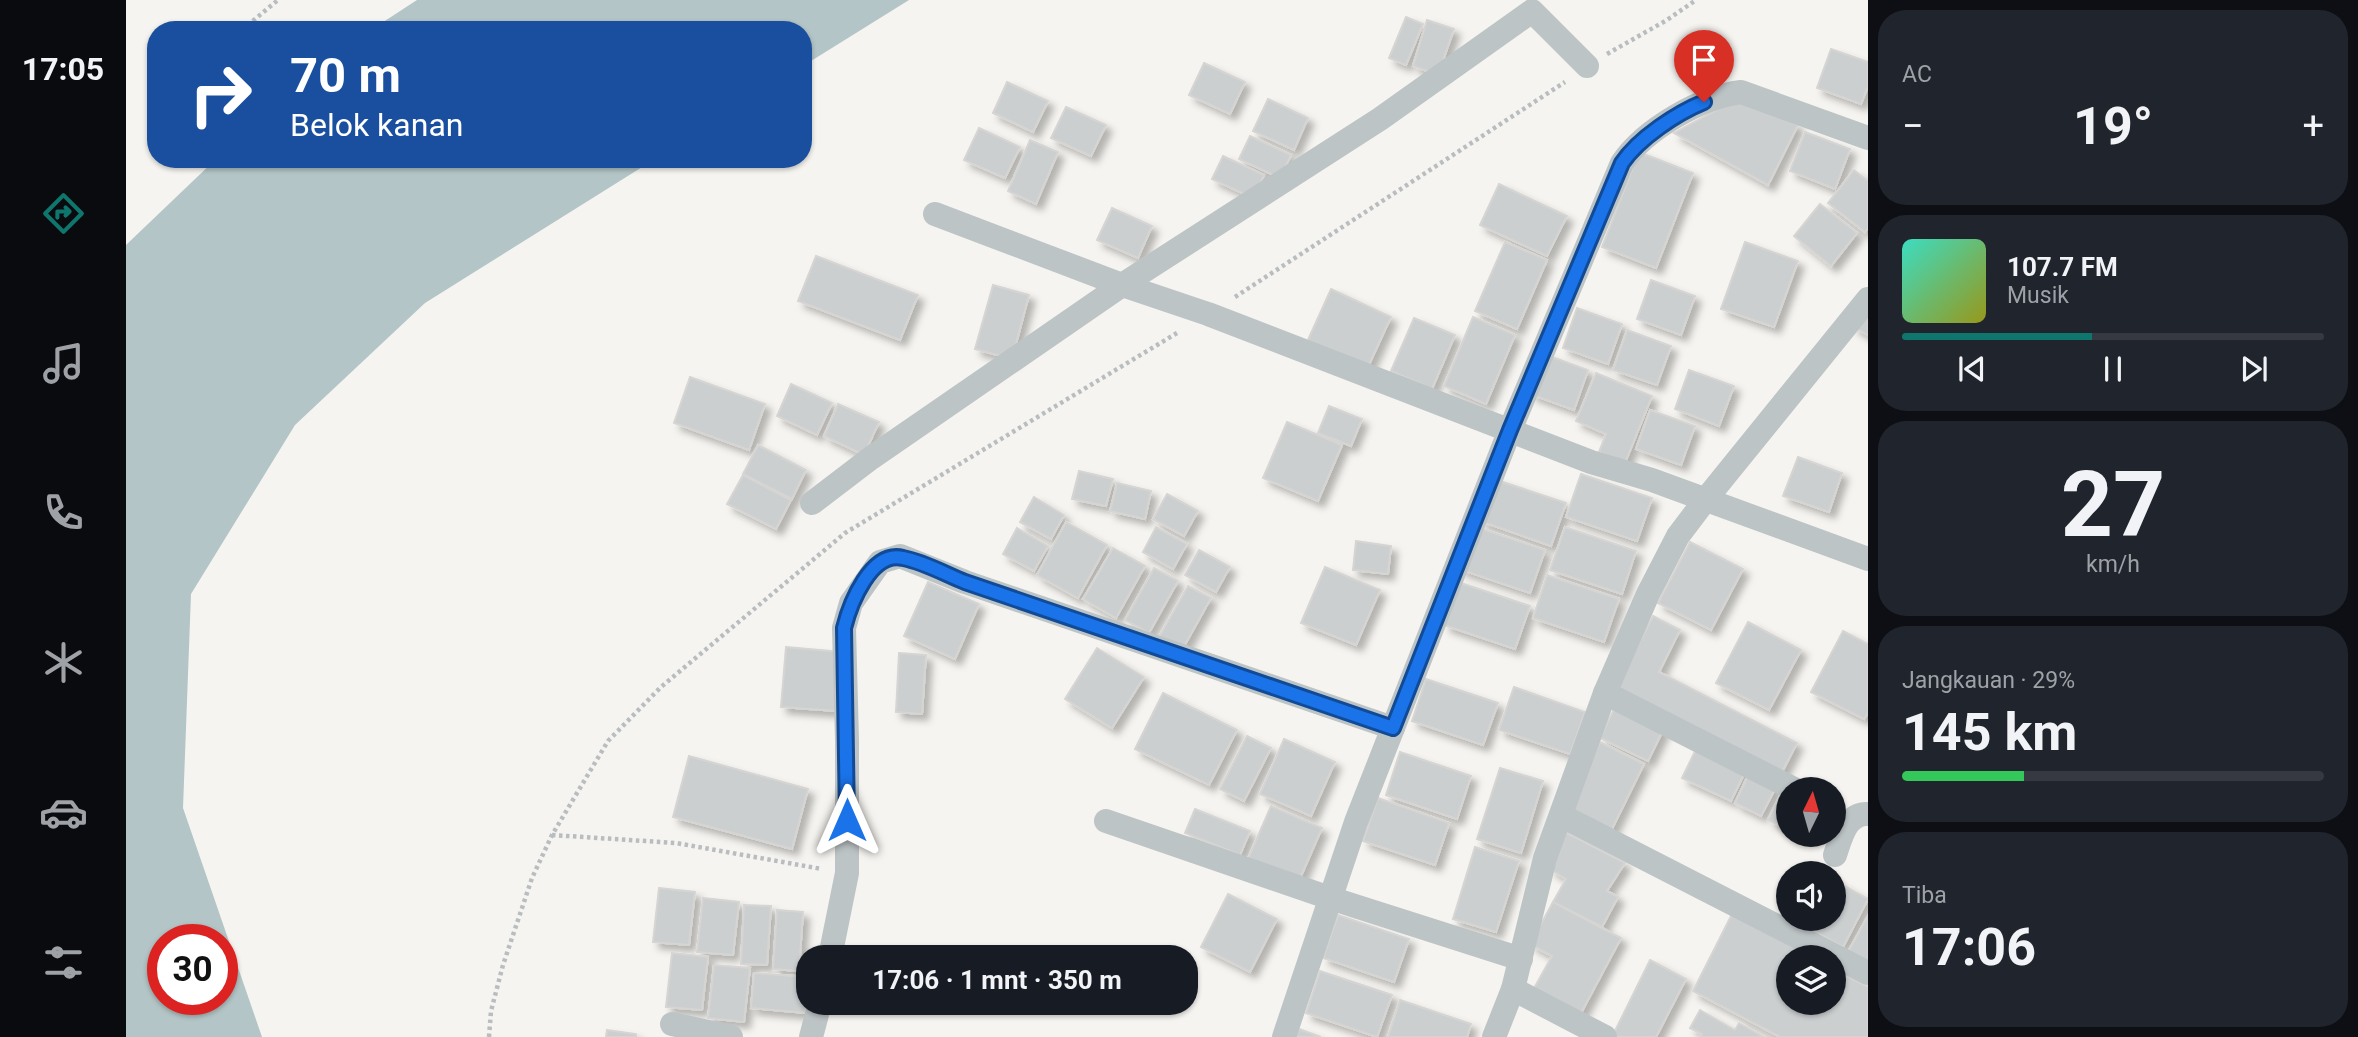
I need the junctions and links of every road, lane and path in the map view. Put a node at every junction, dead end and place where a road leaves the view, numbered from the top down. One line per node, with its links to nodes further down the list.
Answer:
1 (278, 0): 4 (path)
2 (1696, 0): 5 (path)
3 (1524, 5): 5 (street); 8 (street)
4 (254, 21)
5 (1587, 66): 10 (path)
6 (1868, 138): 11 (street)
7 (935, 214): 8 (street)
8 (1122, 285): 10 (street); 13 (street)
9 (1868, 299): 12 (street)
10 (1209, 314): 11 (street); 21 (path)
11 (1510, 430): 12 (street); 16 (street)
12 (1706, 499): 14 (street); 15 (street)
13 (812, 503)
14 (1868, 559)
15 (1605, 693): 17 (street); 19 (street)
16 (1393, 728): 23 (street); 24 (street)
17 (1776, 780)
18 (1851, 814): 22 (street)
19 (1562, 816): 26 (street); 27 (street)
20 (1106, 821): 24 (street)
21 (552, 835): 23 (path); 31 (path)
22 (1835, 855)
23 (847, 873): 25 (street)
24 (1331, 898): 26 (street); 34 (street)
25 (833, 945)
26 (1521, 959): 28 (street)
27 (1868, 973)
28 (1513, 989): 35 (street); 36 (street)
29 (817, 1015): 33 (street)
30 (672, 1024): 32 (street)
31 (489, 1037)
32 (731, 1037)
33 (811, 1037)
34 (1284, 1037)
35 (1494, 1037)
36 (1605, 1037)

